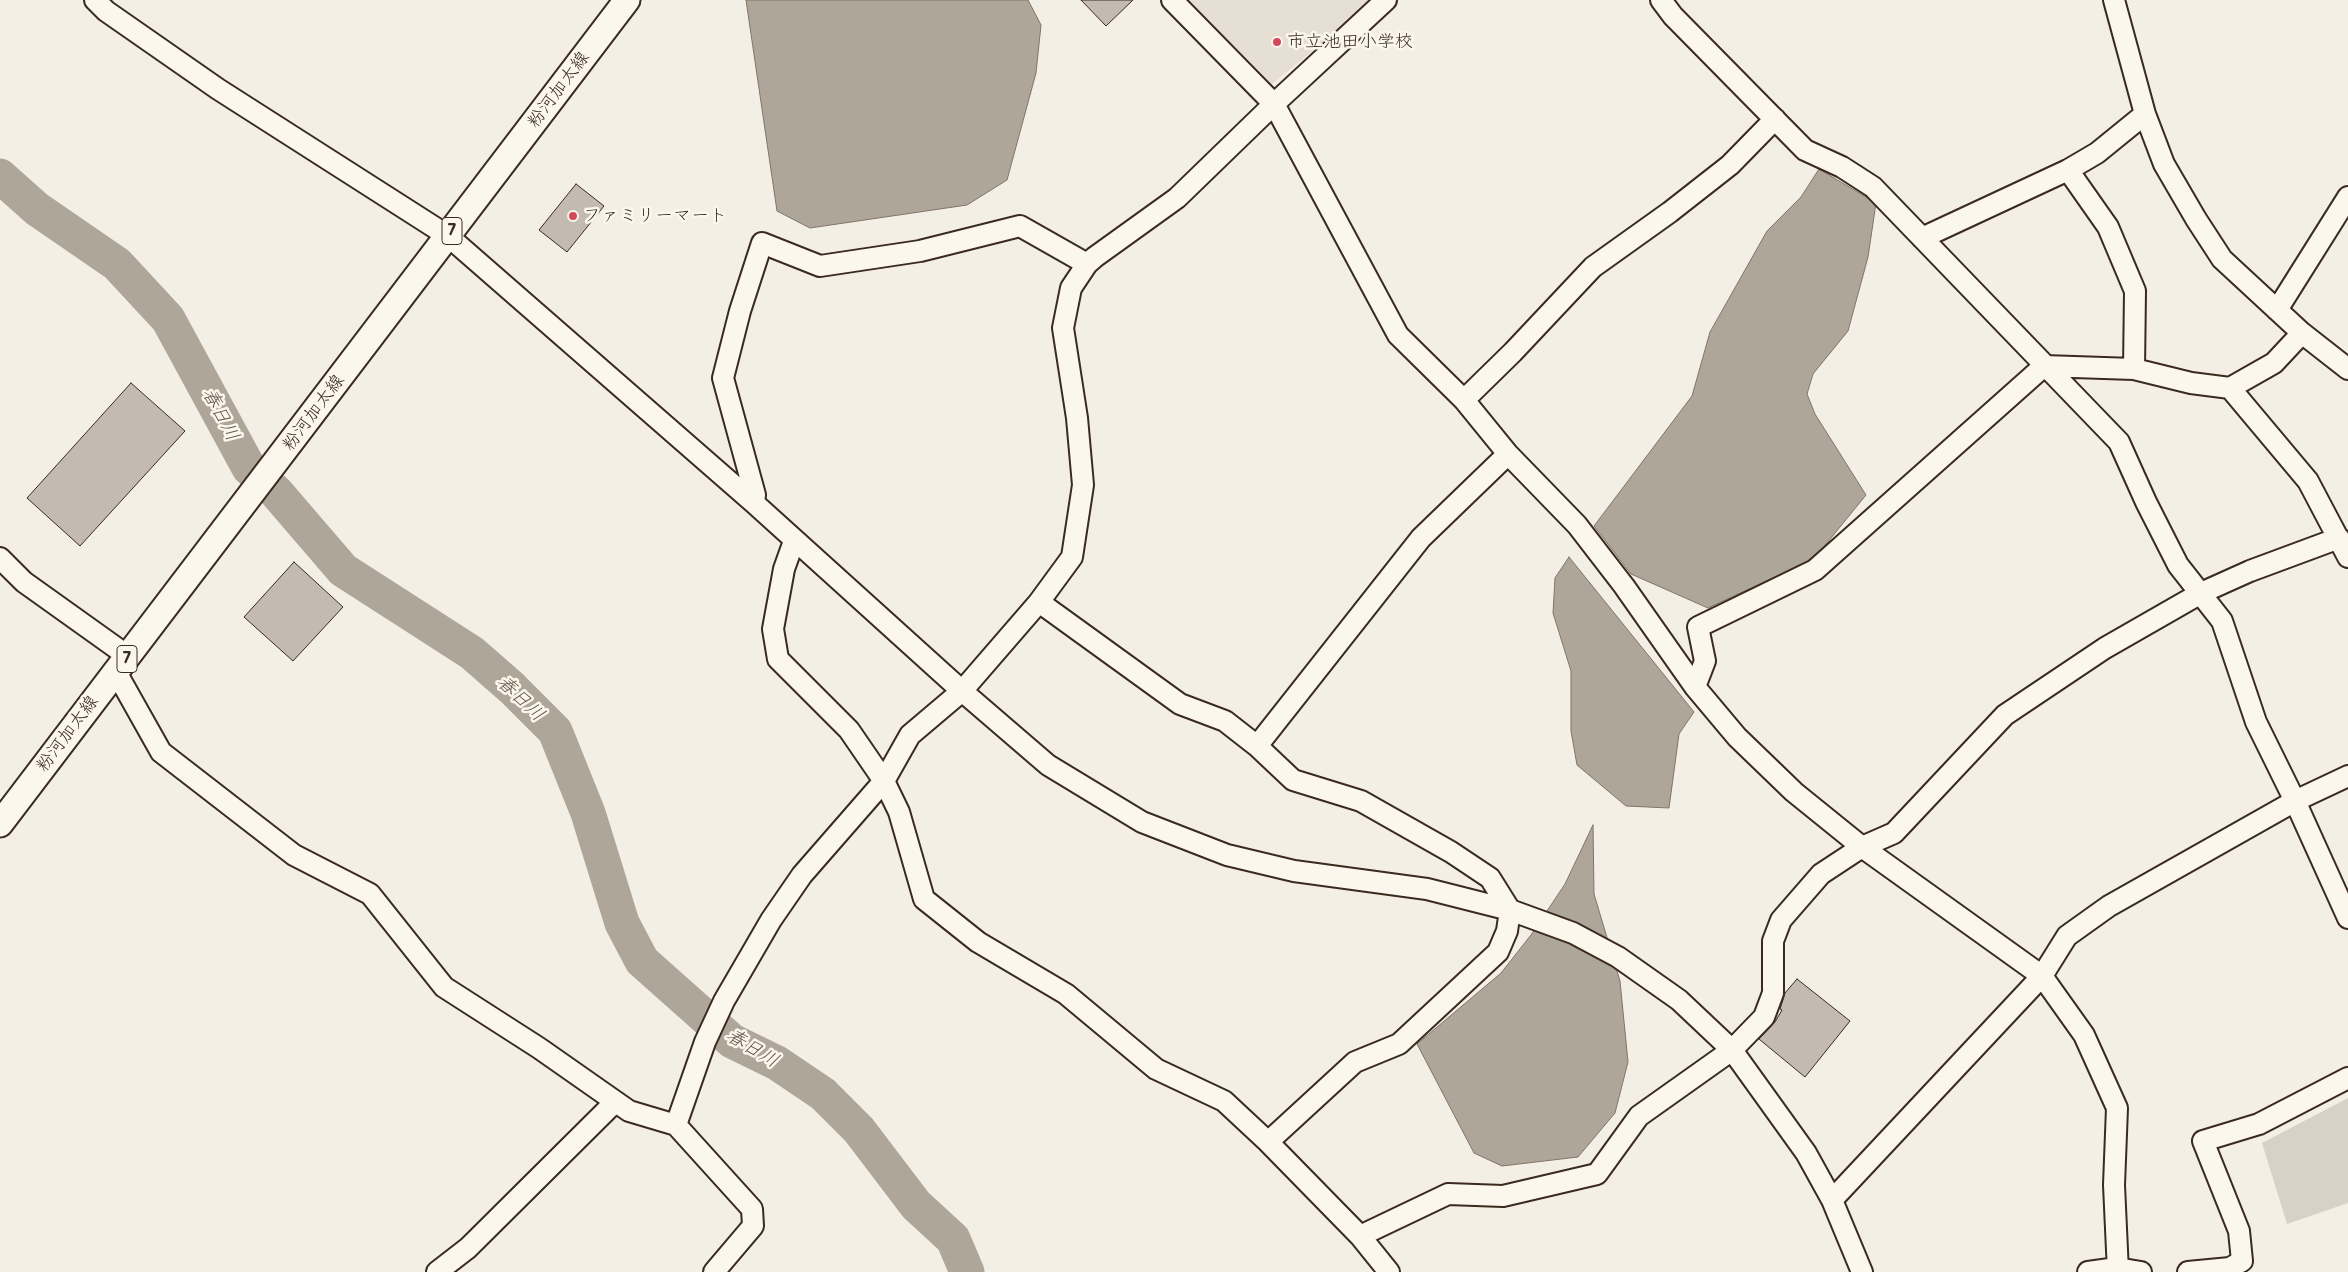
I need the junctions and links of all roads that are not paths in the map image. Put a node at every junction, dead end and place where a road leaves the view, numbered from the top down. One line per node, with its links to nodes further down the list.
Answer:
1 (95, 0): 12 (street)
2 (627, 0): 12 (main road, 粉河加太線 / 7)
3 (1172, 0): 7 (street)
4 (1386, 0): 7 (street)
5 (1662, 0): 9 (street)
6 (2114, 0): 8 (street)
7 (1274, 104): 14 (street); 21 (street)
8 (2145, 114): 10 (street); 15 (street)
9 (1775, 119): 13 (street); 21 (street)
10 (2068, 170): 13 (street); 18 (street)
11 (2348, 197): 15 (street)
12 (448, 236): 23 (street); 30 (main road, 粉河加太線 / 7)
13 (1922, 238): 17 (street)
14 (1087, 264): 23 (street); 29 (street)
15 (2277, 310): 16 (street)
16 (2302, 333): 19 (street); 20 (street)
17 (2044, 366): 18 (street); 28 (street); 31 (street)
18 (2134, 368): 20 (street)
19 (2348, 369)
20 (2230, 388): 24 (street)
21 (1464, 400): 22 (street)
22 (1508, 454): 31 (street); 33 (street)
23 (754, 503): 25 (street)
24 (2339, 538): 26 (street); 28 (street)
25 (794, 542): 32 (street); 35 (street)
26 (2348, 557)
27 (0, 558): 30 (street)
28 (2201, 593): 36 (street); 38 (street)
29 (1039, 602): 32 (street); 33 (street)
30 (122, 664): 37 (main road, 粉河加太線 / 7); 44 (street)
31 (1695, 688): 38 (street)
32 (962, 691): 35 (street); 39 (street)
33 (1257, 746): 39 (street)
34 (2348, 776): 36 (street)
35 (884, 781): 45 (street); 46 (street)
36 (2296, 801): 40 (street); 41 (street)
37 (0, 824)
38 (1862, 847): 41 (street); 42 (street)
39 (1510, 910): 42 (street); 46 (street)
40 (2348, 918)
41 (2042, 976): 47 (street); 49 (street)
42 (1732, 1050): 47 (street); 48 (street)
43 (2348, 1078): 56 (street)
44 (615, 1102): 45 (street); 50 (street)
45 (676, 1125): 51 (street)
46 (1268, 1142): 48 (street)
47 (1832, 1200): 53 (street)
48 (1360, 1236): 52 (street)
49 (2117, 1270): 54 (street); 55 (street)
50 (437, 1272)
51 (714, 1272)
52 (1389, 1272)
53 (1862, 1272)
54 (2088, 1272)
55 (2141, 1272)
56 (2188, 1272)

